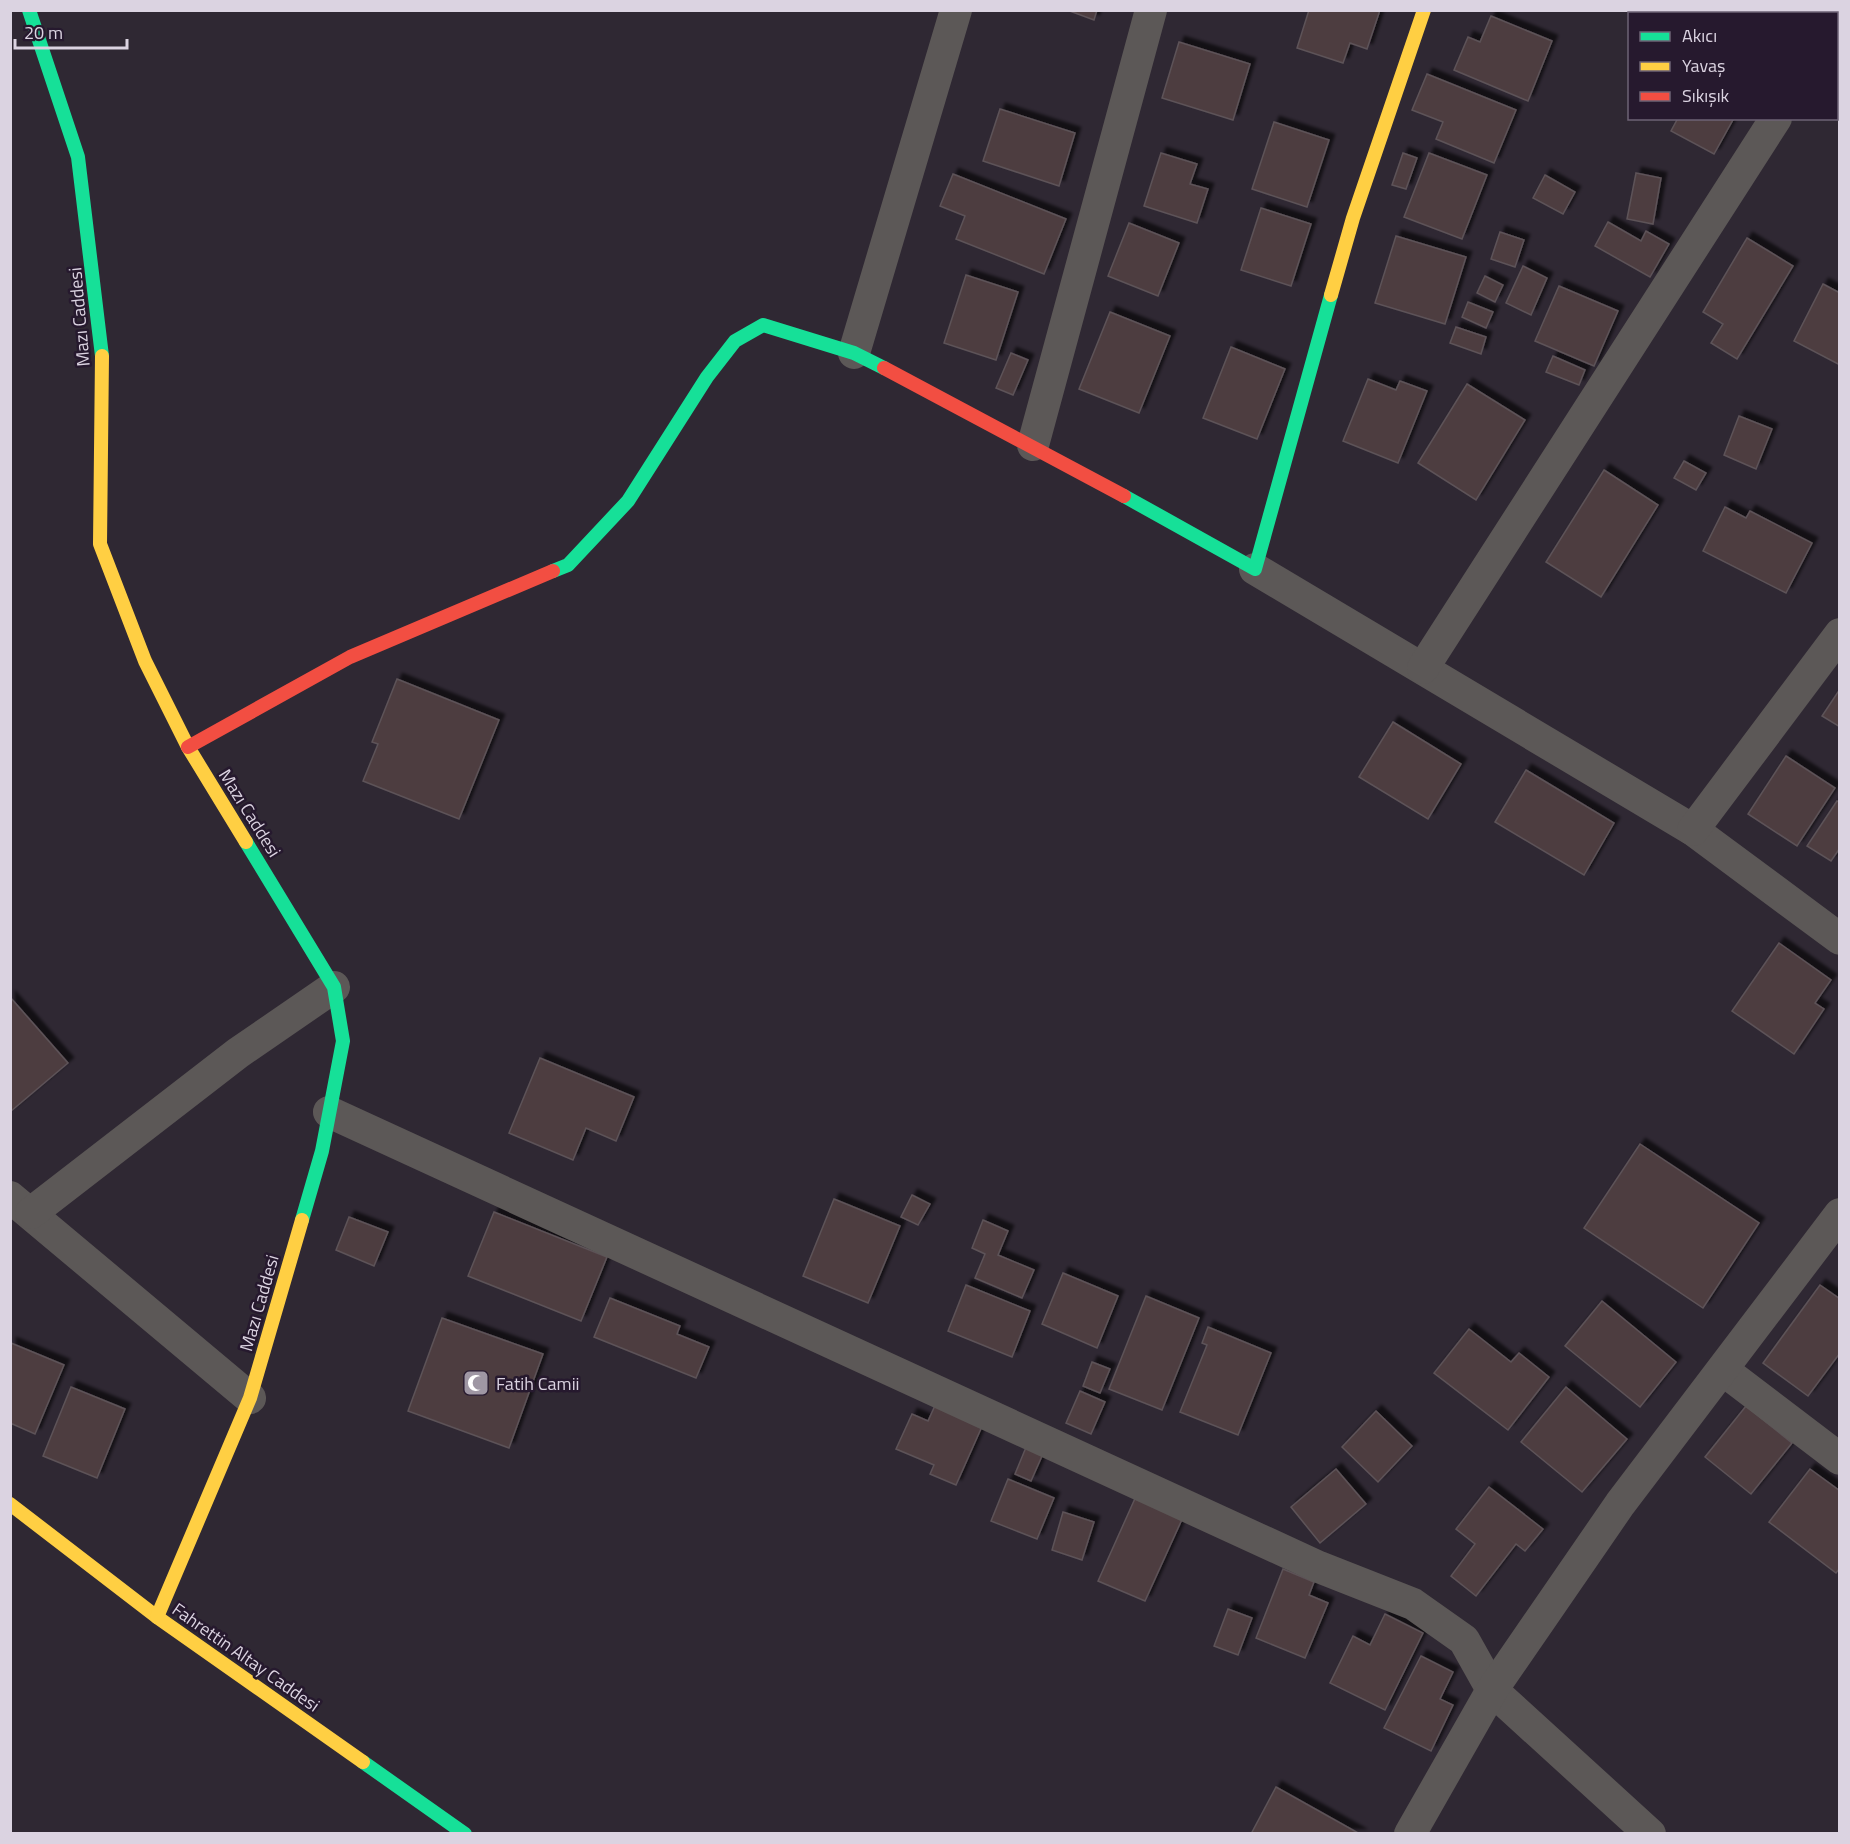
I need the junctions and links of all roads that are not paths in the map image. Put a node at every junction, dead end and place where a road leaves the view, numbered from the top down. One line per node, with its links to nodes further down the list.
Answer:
1 (29, 10): 11 (street, Mazı Caddesi)
2 (956, 10): 6 (street)
3 (1151, 10): 7 (street)
4 (1424, 10): 8 (street)
5 (1775, 120): 10 (street)
6 (854, 353): 7 (street); 11 (street)
7 (1033, 445): 8 (street)
8 (1255, 569): 10 (street)
9 (1839, 634): 12 (street)
10 (1423, 668): 12 (street)
11 (188, 747): 14 (street, Mazı Caddesi)
12 (1693, 830): 13 (street)
13 (1839, 939)
14 (334, 987): 15 (street, Mazı Caddesi); 16 (street)
15 (329, 1112): 19 (street, Mazı Caddesi); 23 (street)
16 (21, 1205): 19 (street)
17 (1839, 1214): 18 (street)
18 (1723, 1370): 20 (street); 23 (street)
19 (250, 1398): 22 (street, Mazı Caddesi)
20 (1839, 1459)
21 (10, 1504): 22 (street, Fahrettin Altay Caddesi)
22 (157, 1617): 24 (street, Fahrettin Altay Caddesi)
23 (1492, 1690): 25 (street); 26 (street)
24 (465, 1833)
25 (1410, 1833)
26 (1650, 1833)

